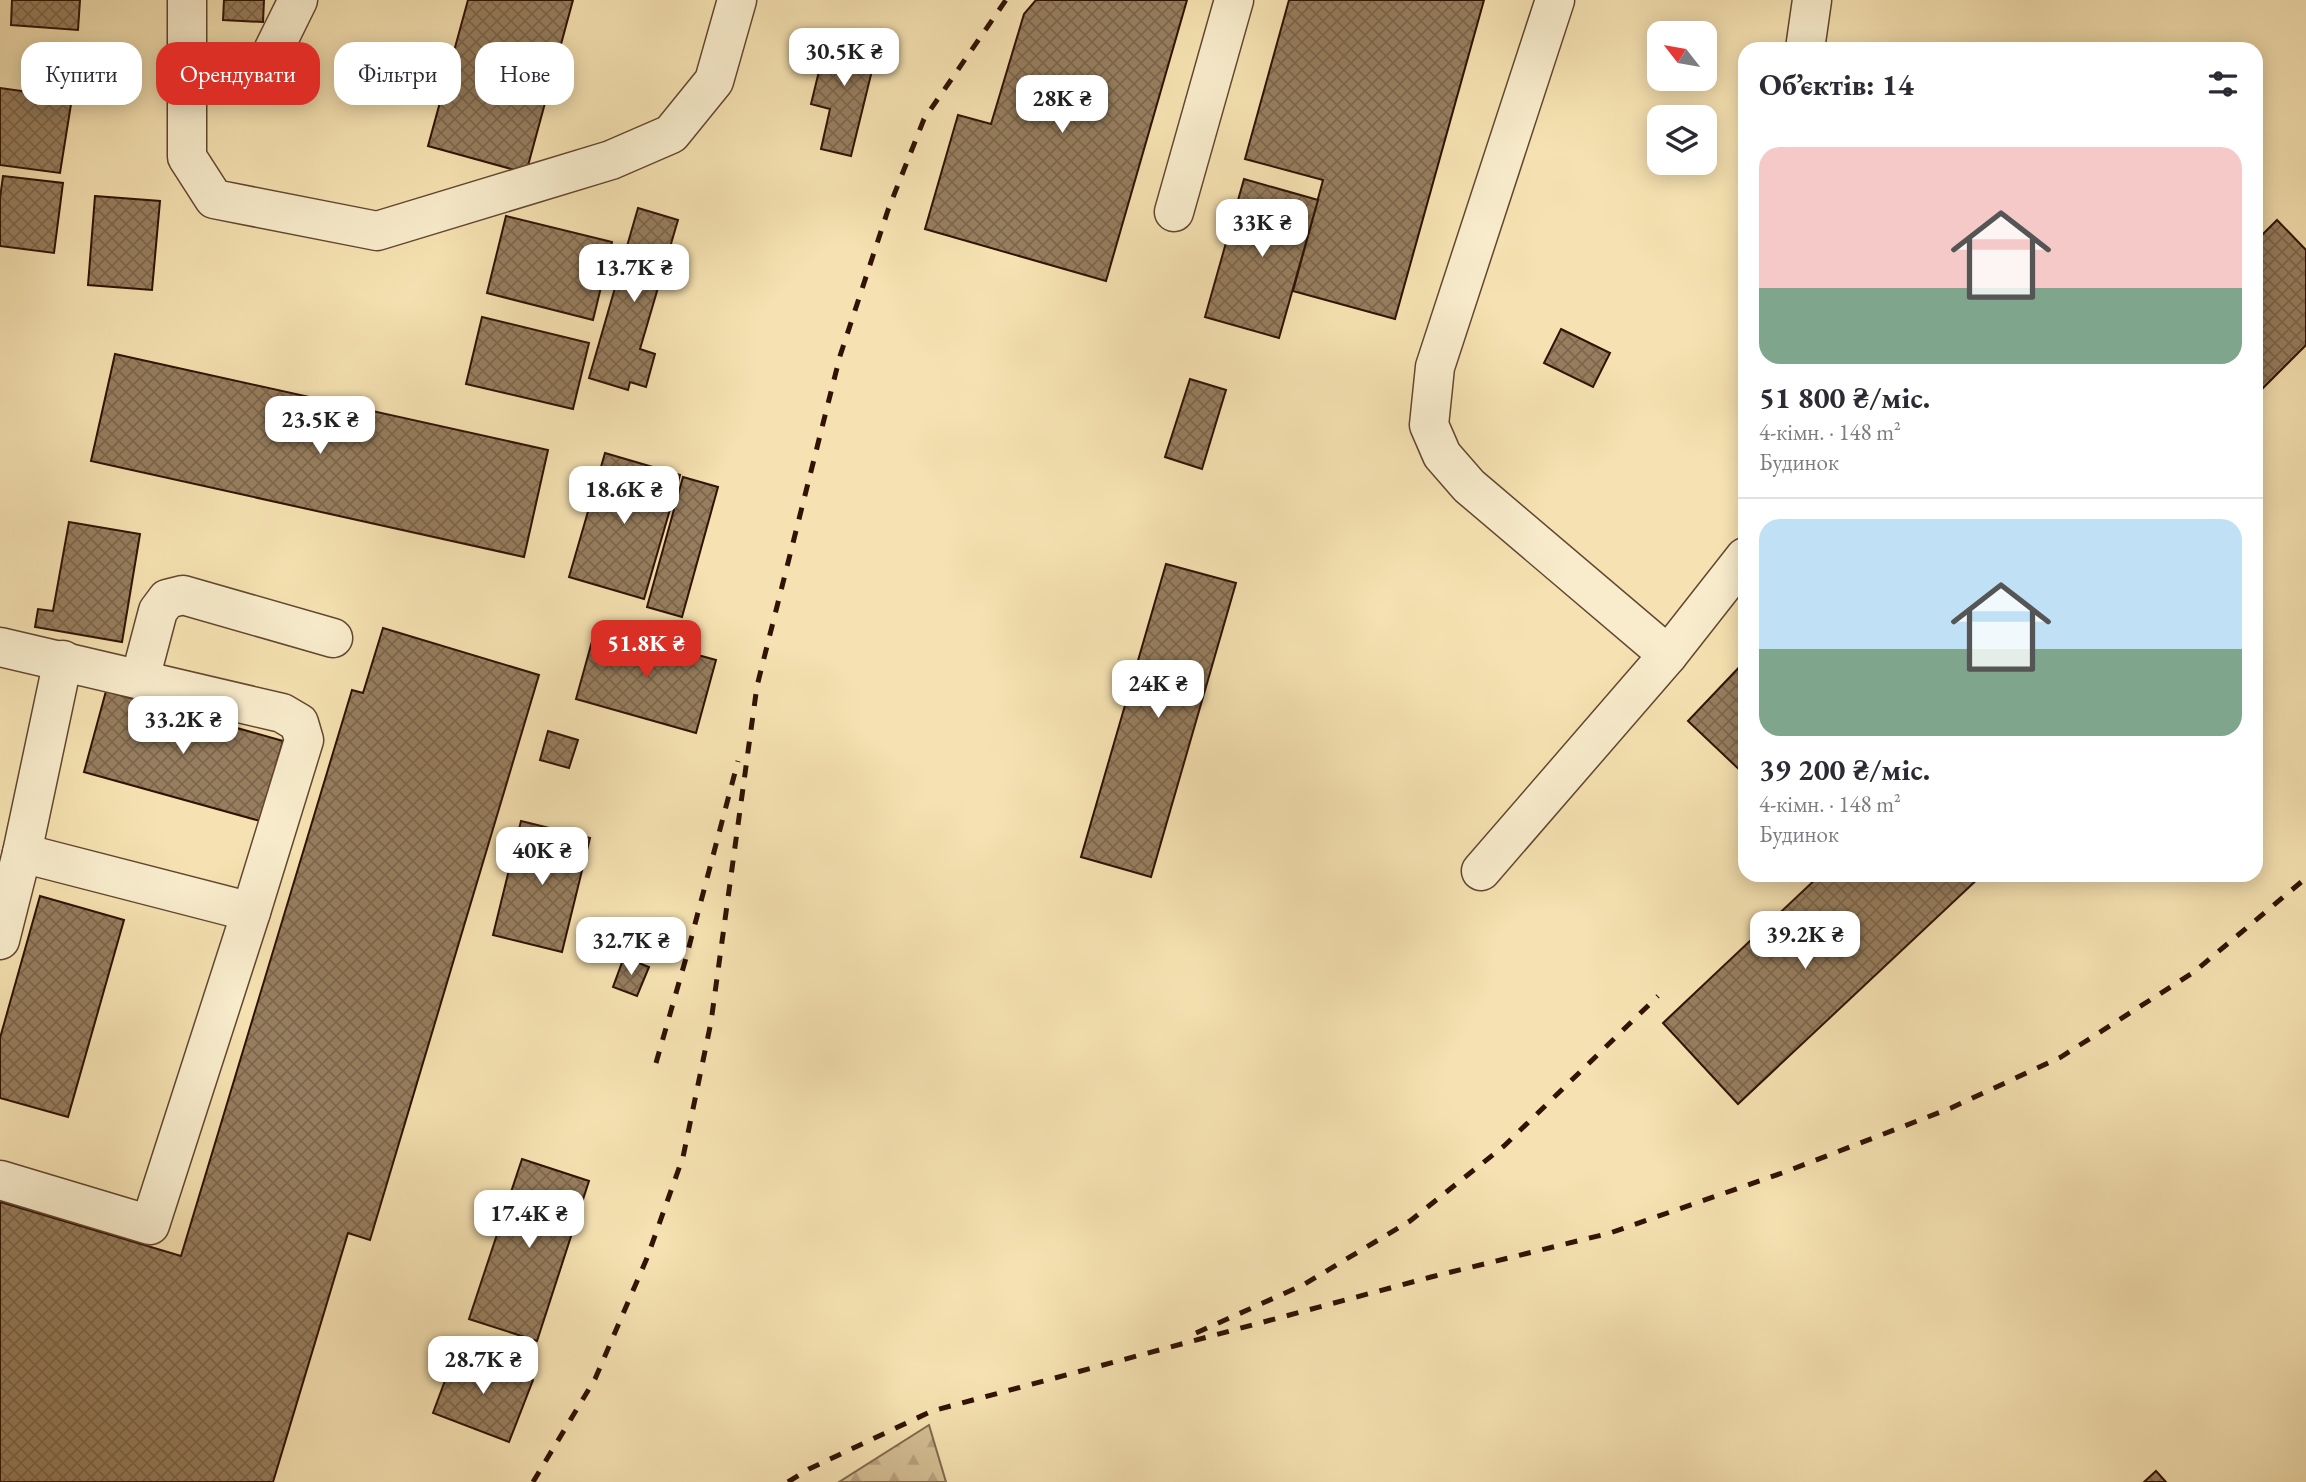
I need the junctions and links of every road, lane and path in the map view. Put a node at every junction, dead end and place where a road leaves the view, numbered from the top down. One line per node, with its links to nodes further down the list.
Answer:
1 (187, 0): 7 (lane)
2 (298, 0): 8 (lane)
3 (737, 0): 10 (lane)
4 (1234, 0): 11 (lane)
5 (1555, 0): 15 (lane)
6 (1812, 0): 9 (lane)
7 (187, 42)
8 (277, 42)
9 (1806, 42)
10 (187, 105)
11 (1174, 212)
12 (1738, 566): 15 (lane)
13 (333, 638): 17 (lane)
14 (0, 647): 16 (lane)
15 (1668, 655): 19 (lane)
16 (63, 660): 17 (lane); 18 (lane)
17 (140, 679): 20 (lane)
18 (22, 853): 20 (lane); 21 (lane)
19 (1481, 871)
20 (251, 912): 22 (lane)
21 (0, 940)
22 (0, 1180)

